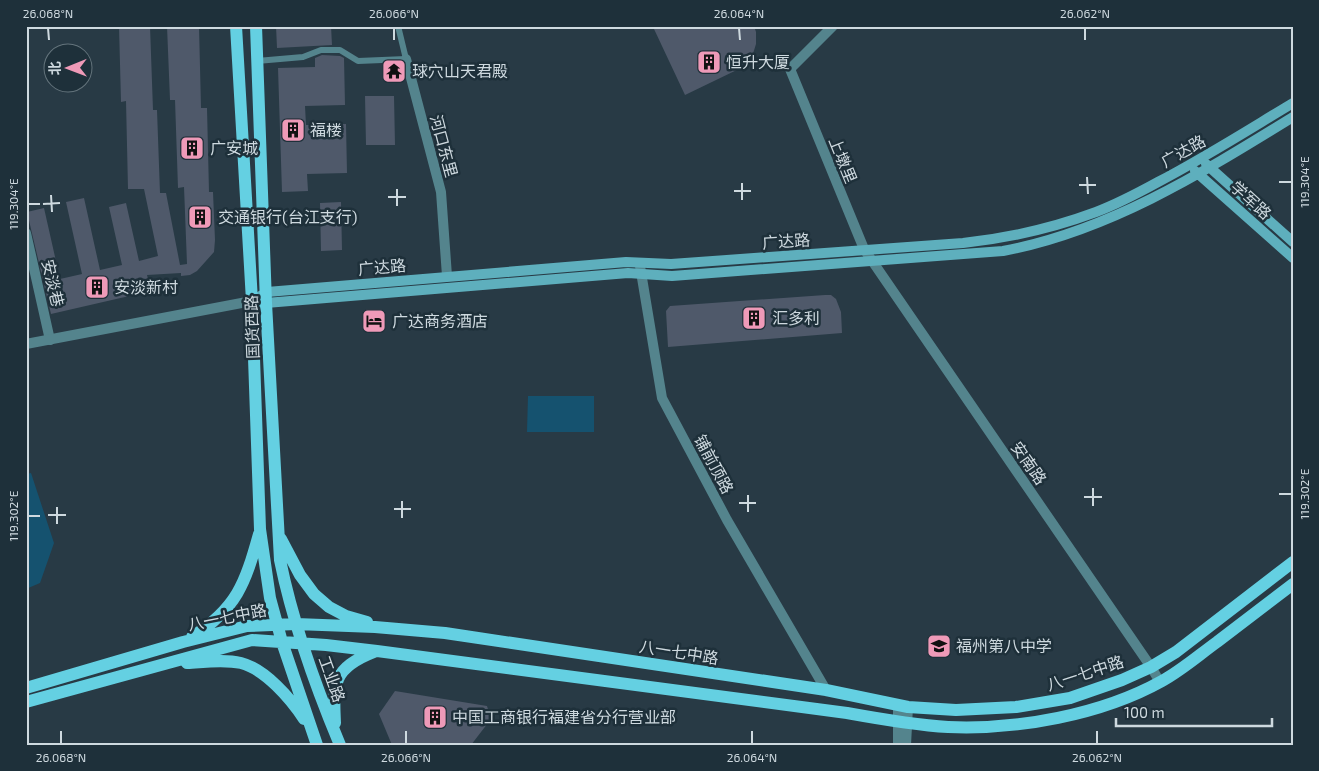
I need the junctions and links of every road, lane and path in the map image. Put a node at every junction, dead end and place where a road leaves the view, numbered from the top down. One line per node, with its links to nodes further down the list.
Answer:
1 (236, 26): 22 (main road, 国货西路)
2 (256, 26): 6 (main road, 国货西路)
3 (398, 26): 5 (lane, 河口东里)
4 (833, 26): 15 (street, 上墩里)
5 (406, 59): 6 (lane); 20 (street, 河口东里)
6 (257, 61): 21 (main road, 国货西路)
7 (1293, 103): 9 (main road, 广达路)
8 (1293, 117): 11 (main road, 广达路)
9 (1200, 159): 10 (main road, 广达路); 11 (main road, 学军路)
10 (1188, 165): 12 (main road, 学军路); 15 (main road, 广达路)
11 (1210, 168): 12 (main road, 广达路); 14 (main road, 学军路)
12 (1200, 174): 16 (main road, 学军路); 18 (main road, 广达路)
13 (26, 233): 23 (street, 安淡巷)
14 (1293, 242)
15 (864, 249): 17 (main road, 广达路); 18 (street, 上墩里)
16 (1293, 258)
17 (640, 261): 19 (street, 铺前顶路); 20 (main road, 广达路)
18 (871, 262): 19 (main road, 广达路); 37 (street, 安南路)
19 (641, 273): 21 (main road, 广达路); 40 (street, 铺前顶路)
20 (447, 276): 21 (main road, 广达路)
21 (267, 298): 22 (main road, 广达路); 26 (main road, 国货西路)
22 (252, 301): 23 (street, 广达路); 25 (main road, 国货西路)
23 (50, 340): 24 (street, 广达路)
24 (26, 344)
25 (260, 529): 29 (main road, 国货西路); 32 (main road)
26 (278, 534): 30 (main road, 国货西路); 31 (main road)
27 (1293, 562): 37 (main road, 八一七中路)
28 (1293, 584): 38 (main road, 八一七中路)
29 (278, 624): 30 (main road, 八一七中路); 32 (main road, 八一七中路); 33 (main road)
30 (296, 624): 31 (main road, 八一七中路); 34 (main road, 工业路)
31 (375, 627): 40 (main road, 八一七中路)
32 (183, 642): 39 (main road, 八一七中路)
33 (282, 642): 34 (main road, 八一七中路); 36 (main road, 八一七中路); 45 (main road)
34 (302, 643): 35 (main road, 八一七中路); 44 (main road, 工业路)
35 (377, 651): 43 (main road, 八一七中路); 44 (main road)
36 (157, 665): 41 (main road, 八一七中路); 45 (main road)
37 (1151, 667): 38 (street, 安南路); 42 (main road, 八一七中路)
38 (1160, 682): 43 (main road, 八一七中路)
39 (26, 688)
40 (826, 690): 42 (main road, 八一七中路)
41 (26, 702)
42 (903, 706): 43 (street)
43 (902, 723): 46 (street); 47 (street)
44 (338, 739)
45 (316, 741)
46 (898, 745)
47 (906, 745)

